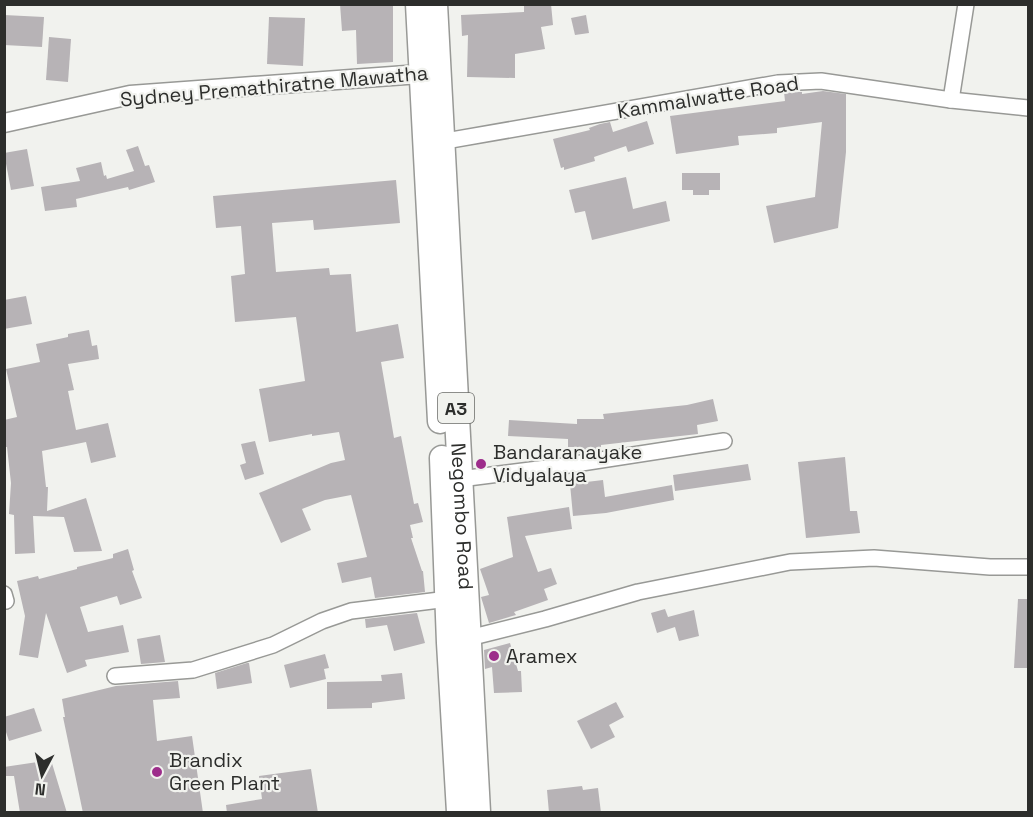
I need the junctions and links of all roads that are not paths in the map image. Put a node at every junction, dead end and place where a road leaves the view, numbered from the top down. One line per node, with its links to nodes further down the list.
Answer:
1 (418, 4): 4 (highway, Negombo Road / A3)
2 (435, 4): 4 (highway, Negombo Road / A3)
3 (966, 4): 5 (street)
4 (430, 73): 7 (street, Sydney Premathiratne Mawatha); 8 (highway, Negombo Road / A3)
5 (951, 100): 6 (street, Kammalwatte Road); 8 (street, Kammalwatte Road)
6 (1029, 108)
7 (4, 123)
8 (434, 143): 10 (highway, Negombo Road / A3); 12 (highway, Negombo Road / A3)
9 (724, 441): 10 (street)
10 (460, 479): 13 (highway, Negombo Road / A3)
11 (1029, 567): 13 (street)
12 (448, 599): 13 (highway, Negombo Road / A3); 14 (street)
13 (459, 640): 15 (highway, Negombo Road / A3); 16 (highway, Negombo Road / A3)
14 (115, 676)
15 (459, 813)
16 (478, 813)

